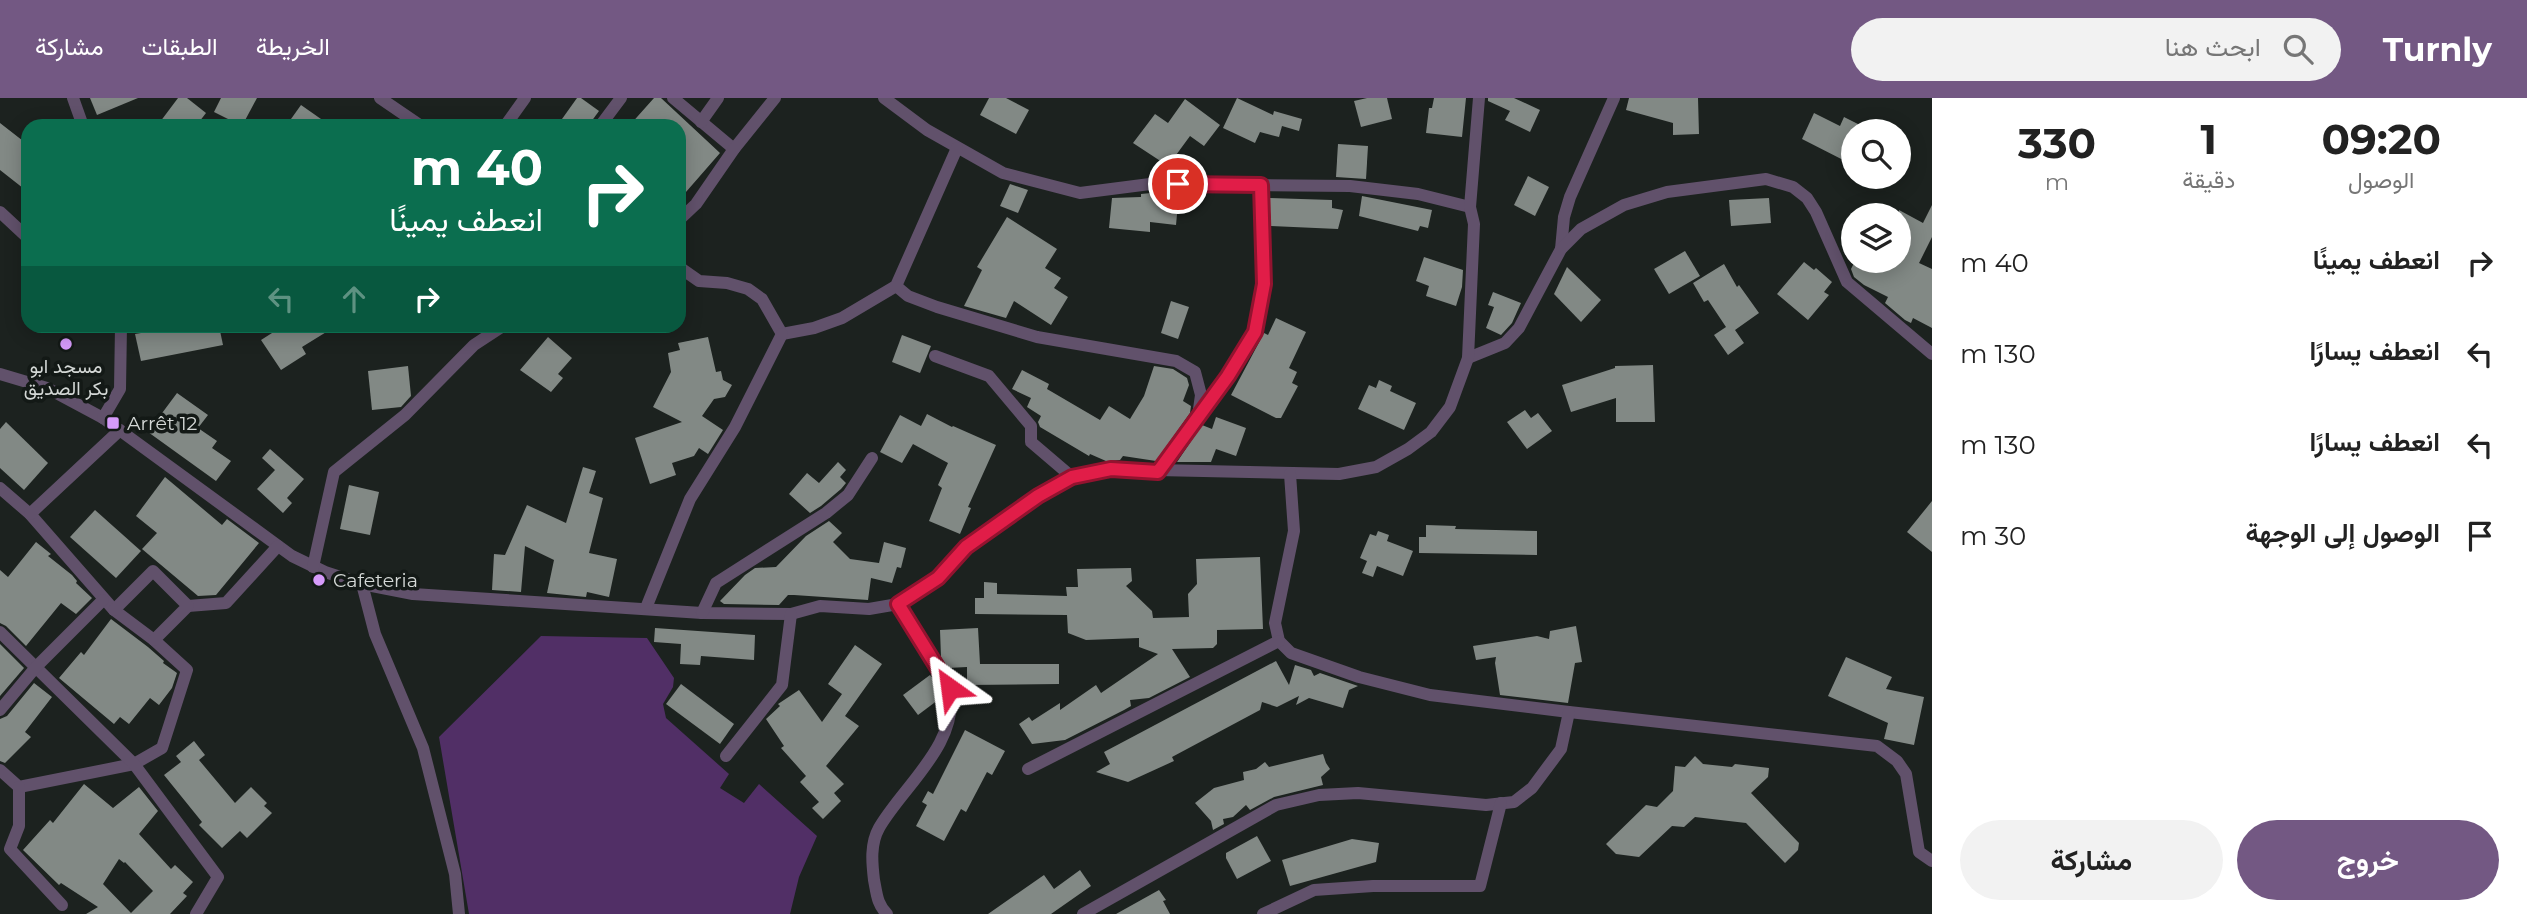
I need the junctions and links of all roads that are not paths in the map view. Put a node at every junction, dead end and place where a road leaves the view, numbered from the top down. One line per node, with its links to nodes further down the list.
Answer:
1 (74, 98): 13 (street)
2 (380, 98): 12 (street)
3 (405, 98): 12 (street)
4 (525, 98): 15 (street)
5 (621, 98): 16 (street)
6 (673, 98): 17 (street)
7 (718, 98): 17 (street)
8 (775, 98): 19 (street)
9 (884, 98): 18 (street)
10 (1479, 98): 21 (street)
11 (1614, 98): 25 (street)
12 (393, 102): 14 (street)
13 (81, 119)
14 (413, 119)
15 (510, 119)
16 (605, 119)
17 (701, 122): 19 (street)
18 (957, 148): 20 (street); 27 (street)
19 (734, 149): 23 (street)
20 (1261, 185): 21 (street); 35 (street)
21 (1470, 207): 33 (street)
22 (0, 212): 24 (street)
23 (686, 213)
24 (21, 232)
25 (1561, 249): 31 (street); 33 (street)
26 (686, 272): 30 (street)
27 (896, 286): 30 (street); 35 (street)
28 (121, 333): 36 (street)
29 (492, 333): 45 (street)
30 (782, 334): 50 (street)
31 (1932, 355)
32 (934, 356): 41 (street)
33 (1468, 358): 40 (street)
34 (0, 374): 36 (street)
35 (1198, 416): 39 (street)
36 (103, 418): 37 (street)
37 (120, 430): 43 (street); 44 (street)
38 (872, 458): 52 (street)
39 (1158, 472): 40 (street); 41 (street)
40 (1290, 474): 56 (street)
41 (1072, 477): 48 (street)
42 (0, 488): 43 (street)
43 (30, 514): 47 (street)
44 (278, 547): 45 (street); 49 (street)
45 (313, 567): 46 (street)
46 (362, 584): 50 (street); 69 (street)
47 (103, 600): 51 (street); 57 (street)
48 (898, 604): 53 (street); 70 (street)
49 (188, 606): 51 (street); 55 (street)
50 (646, 608): 52 (street)
51 (114, 610): 55 (street)
52 (702, 613): 53 (street)
53 (791, 614): 60 (street)
54 (0, 632): 57 (street)
55 (154, 640): 61 (street)
56 (1279, 641): 59 (street); 62 (street)
57 (36, 667): 58 (street); 61 (street)
58 (0, 710)
59 (1569, 712): 65 (street); 66 (street)
60 (726, 757)
61 (134, 764): 64 (street); 68 (street)
62 (1028, 769)
63 (0, 770): 64 (street)
64 (19, 787): 67 (street)
65 (1501, 803): 71 (street); 72 (street)
66 (1932, 860)
67 (62, 905)
68 (196, 914)
69 (459, 914)
70 (887, 914)
71 (1083, 914)
72 (1262, 914)

